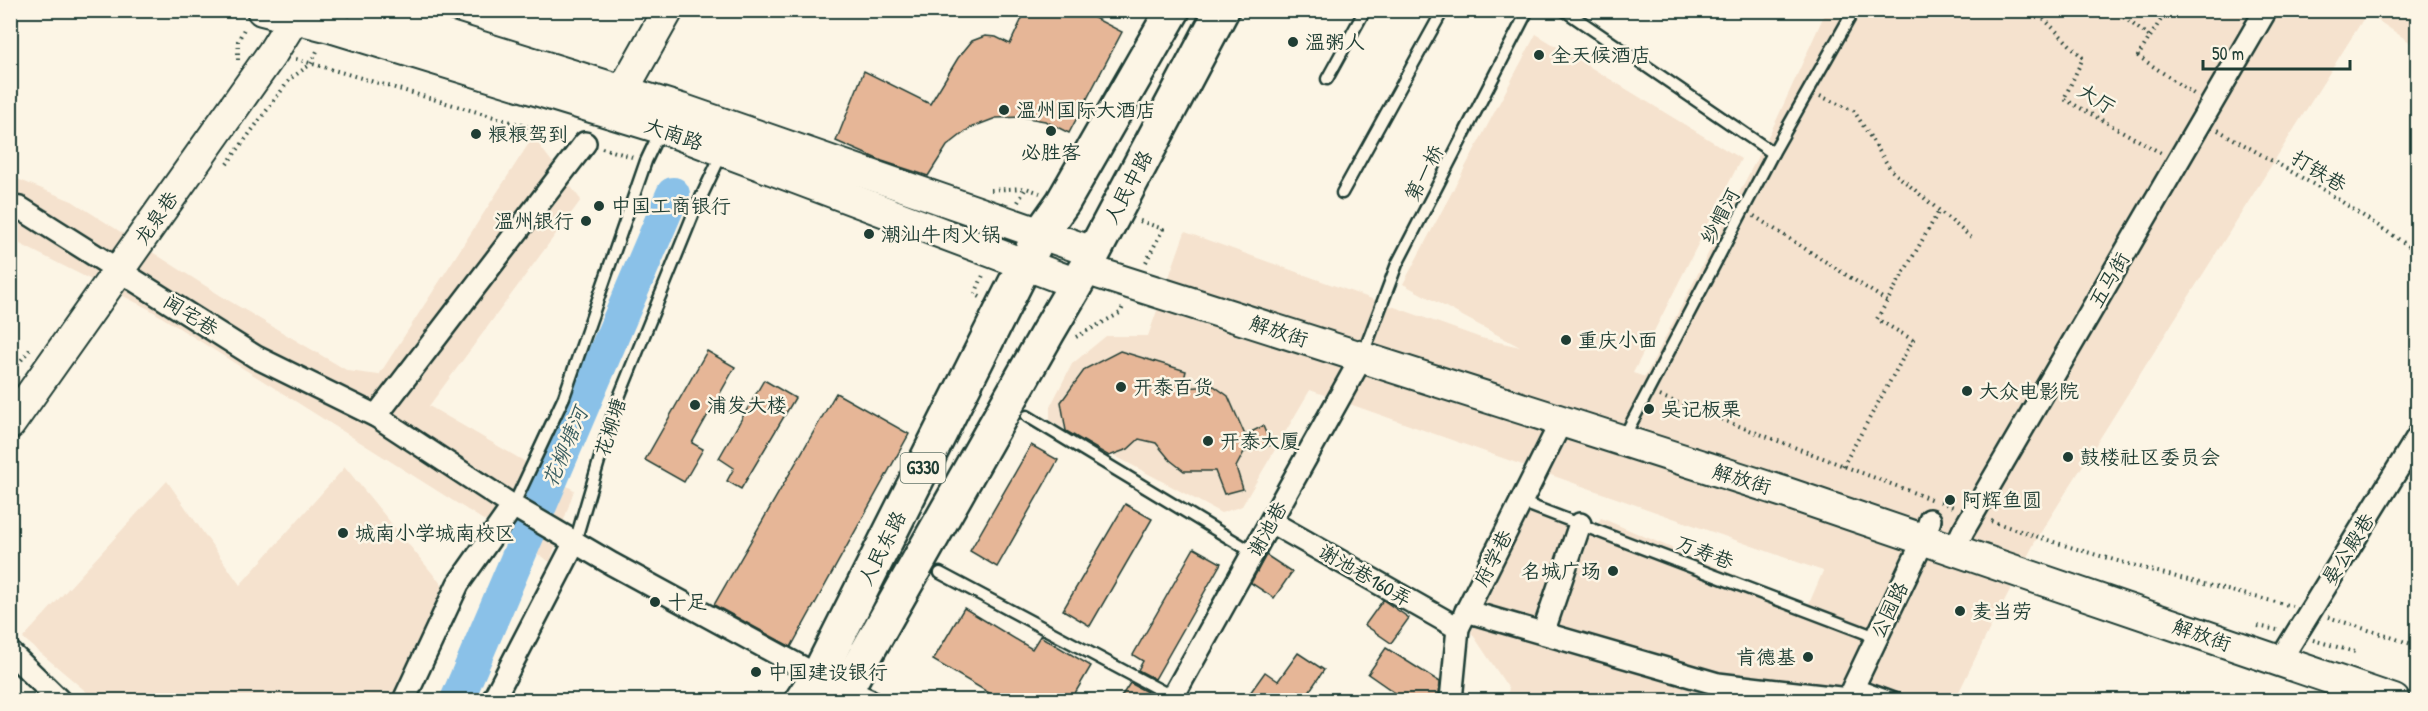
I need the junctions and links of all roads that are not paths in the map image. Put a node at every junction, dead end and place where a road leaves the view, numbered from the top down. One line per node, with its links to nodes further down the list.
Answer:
1 (262, 10): 12 (street, 大南路)
2 (363, 10): 14 (street, 大南路)
3 (668, 10): 14 (street)
4 (1173, 10): 21 (highway, G330)
5 (1222, 10): 23 (highway, 人民中路 / G330)
6 (1365, 10): 13 (lane)
7 (1443, 10): 19 (lane)
8 (1528, 10): 25 (lane, 第一桥)
9 (1563, 10): 18 (lane)
10 (1854, 10): 18 (lane, 纱帽河)
11 (2266, 10): 38 (street, 五马街)
12 (296, 14): 15 (street, 大南路); 24 (street, 龙泉巷)
13 (1328, 79)
14 (622, 92): 15 (street, 大南路)
15 (672, 123): 16 (street, 大南路); 33 (lane)
16 (728, 138): 21 (street, 大南路); 22 (street, 大南路); 37 (lane, 花柳塘)
17 (585, 143): 26 (street)
18 (1773, 153): 31 (lane, 纱帽河)
19 (1342, 193)
20 (10, 206): 24 (street, 闻宅巷)
21 (1041, 233): 22 (highway, 人民东路 / G330); 23 (street, 大南路)
22 (1025, 264): 23 (street, 大南路); 46 (highway, 人民东路 / G330)
23 (1085, 268): 25 (street, 解放街); 48 (highway, 人民东路 / G330)
24 (119, 270): 26 (street, 闻宅巷); 29 (street, 龙泉巷)
25 (1362, 357): 28 (street, 解放街); 34 (street, 谢池巷)
26 (376, 416): 33 (street, 闻宅巷)
27 (1027, 416): 39 (lane)
28 (1561, 422): 31 (street, 解放街); 32 (street, 府学巷)
29 (10, 424)
30 (2418, 436): 45 (street, 晏公殿巷)
31 (1622, 442): 36 (street, 解放街)
32 (1521, 502): 35 (lane, 万寿巷); 41 (street, 府学巷)
33 (513, 506): 37 (street, 闻宅巷); 51 (street)
34 (1271, 522): 39 (street, 谢池巷); 41 (street, 谢池巷160弄)
35 (1580, 524): 42 (street); 43 (lane, 万寿巷)
36 (1926, 530): 38 (street, 解放街); 43 (street, 公园路)
37 (574, 542): 46 (street, 闻宅巷); 52 (street, 花柳塘)
38 (1954, 550): 45 (street, 解放街)
39 (1254, 552): 49 (street, 谢池巷)
40 (940, 573): 49 (lane)
41 (1462, 620): 42 (street, 谢池巷160弄); 53 (street, 府学巷)
42 (1543, 633): 47 (street, 谢池巷160弄)
43 (1876, 637): 47 (street, 公园路)
44 (10, 652): 50 (street)
45 (2278, 662): 55 (street, 解放街)
46 (810, 688): 48 (street, 闻宅巷)
47 (1850, 694): 54 (lane)
48 (852, 697)
49 (1172, 698)
50 (59, 700)
51 (404, 700)
52 (493, 700)
53 (1451, 700)
54 (1898, 700)
55 (2394, 700)

